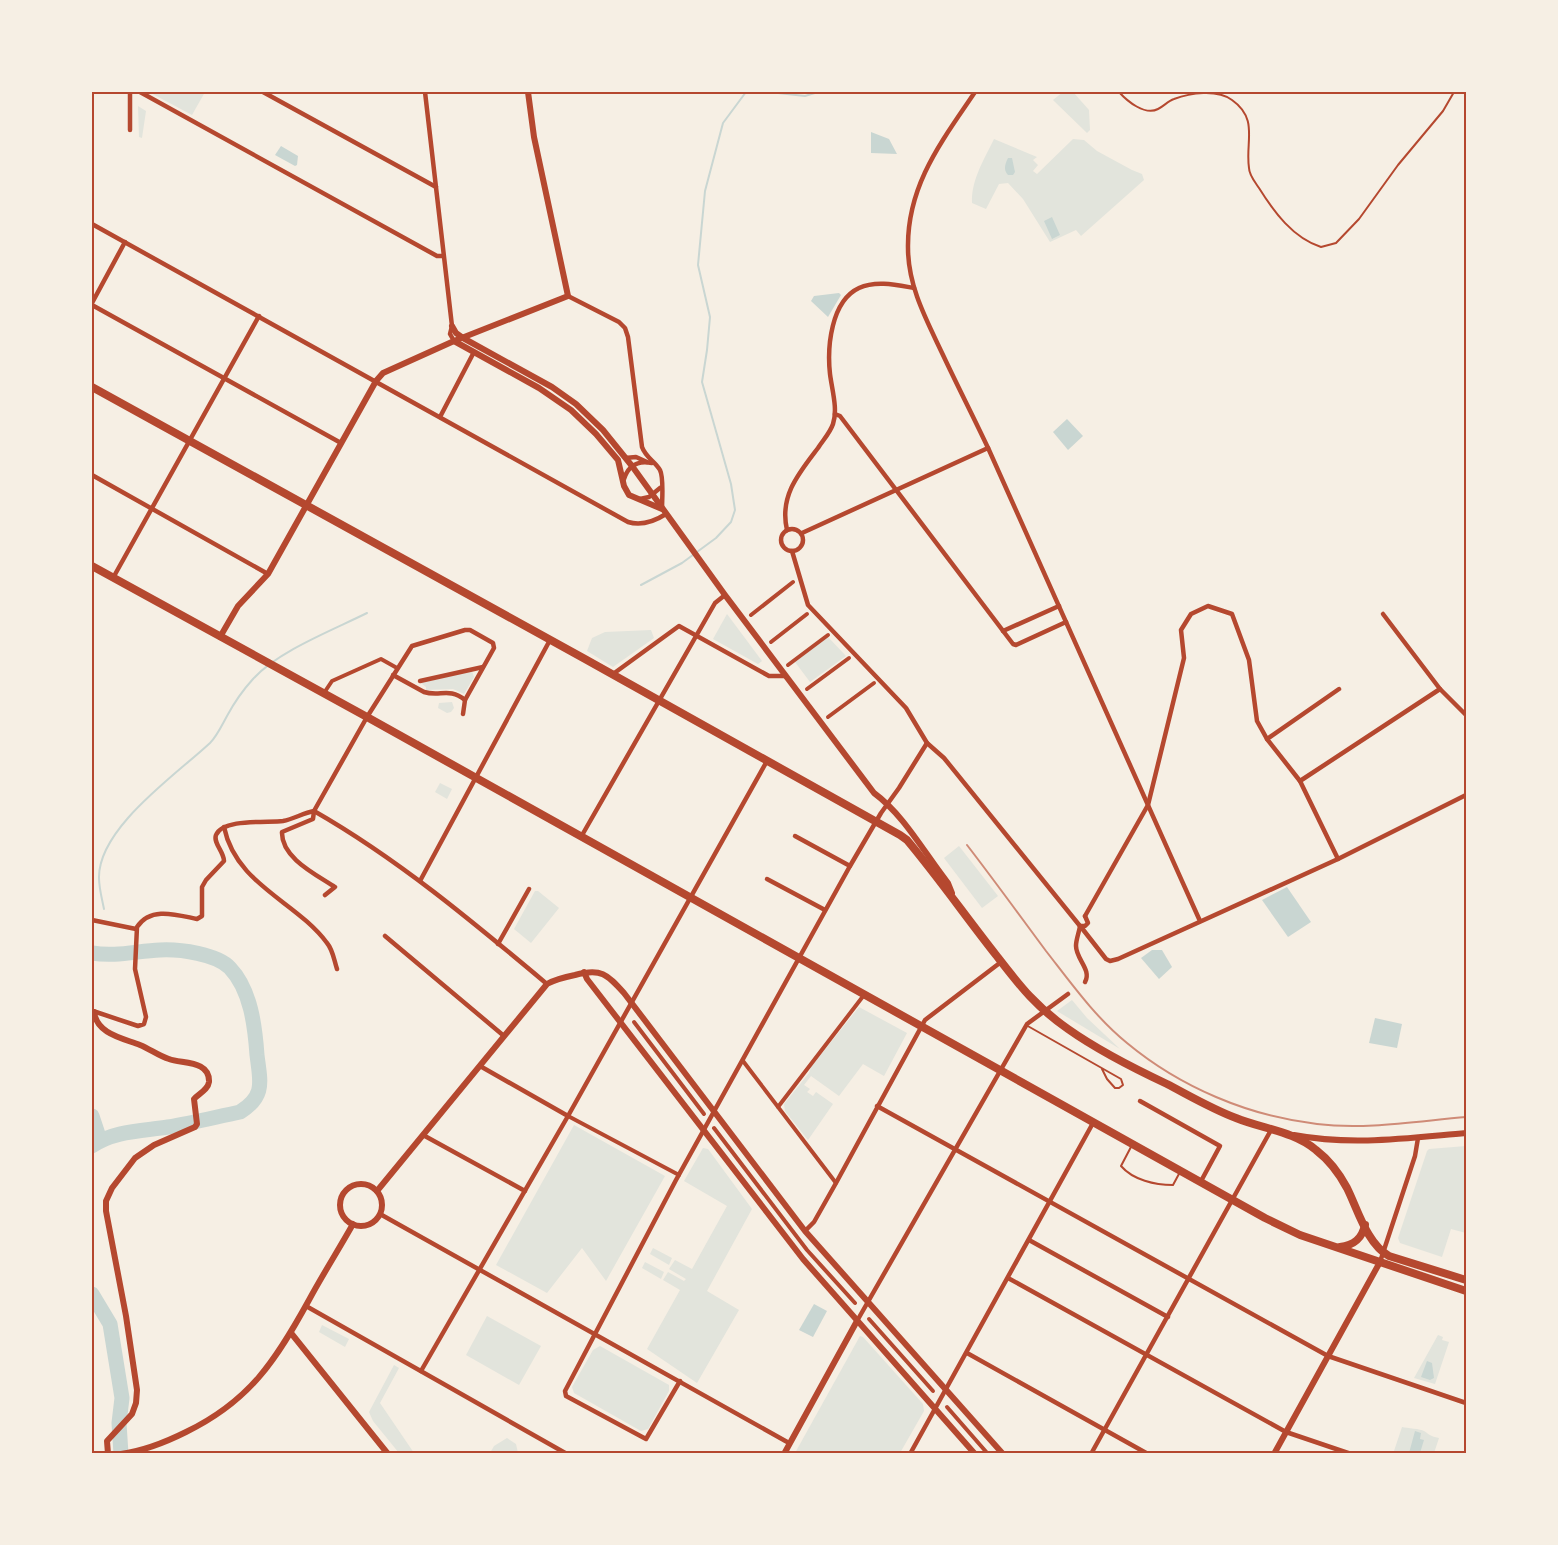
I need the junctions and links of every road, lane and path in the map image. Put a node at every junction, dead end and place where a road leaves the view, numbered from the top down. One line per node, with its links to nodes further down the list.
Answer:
1 (130, 92): 9 (street)
2 (140, 92): 13 (street)
3 (263, 92): 10 (street)
4 (425, 92): 10 (street)
5 (528, 92): 15 (street)
6 (975, 92): 14 (street)
7 (1119, 92): 8 (lane)
8 (1454, 92)
9 (129, 130)
10 (436, 187): 13 (street)
11 (92, 224): 12 (street)
12 (125, 242): 16 (street); 17 (street)
13 (444, 256): 18 (street)
14 (914, 288): 25 (street); 29 (street)
15 (568, 296): 19 (street); 31 (street)
16 (92, 304): 22 (street)
17 (259, 316): 22 (street); 23 (street)
18 (452, 326): 19 (street); 20 (street)
19 (463, 338): 20 (street); 30 (street)
20 (454, 341): 21 (street); 23 (street)
21 (474, 352): 26 (street); 34 (street)
22 (224, 379): 27 (street); 28 (street)
23 (376, 381): 26 (street); 28 (street)
24 (92, 387): 27 (main road)
25 (835, 414): 36 (street); 42 (street)
26 (440, 417): 41 (street)
27 (189, 441): 39 (main road); 40 (street)
28 (341, 443): 39 (street)
29 (988, 448): 36 (street); 50 (street)
30 (626, 458): 31 (street); 32 (street)
31 (649, 462): 32 (street); 35 (street)
32 (632, 466): 34 (street); 37 (street)
33 (92, 475): 40 (street)
34 (623, 481): 38 (street)
35 (662, 486): 37 (street); 41 (street)
36 (897, 491): 43 (street); 55 (street)
37 (654, 495): 38 (street); 41 (street)
38 (638, 499): 41 (street)
39 (306, 505): 46 (street); 59 (main road)
40 (152, 509): 46 (street); 47 (street)
41 (664, 511): 49 (street)
42 (787, 530): 43 (street); 44 (street)
43 (802, 533): 44 (street)
44 (792, 551): 81 (street)
45 (92, 566): 47 (main road)
46 (268, 573): 58 (street)
47 (113, 578): 58 (main road)
48 (793, 582): 53 (street)
49 (725, 595): 57 (street); 67 (street)
50 (1059, 606): 54 (street); 55 (street)
51 (807, 614): 60 (street)
52 (1383, 614): 72 (street)
53 (751, 615)
54 (1066, 622): 55 (street); 87 (street)
55 (1003, 631)
56 (828, 635): 62 (street)
57 (696, 636): 65 (street); 67 (street); 75 (street)
58 (220, 637): 73 (main road)
59 (550, 640): 65 (main road); 83 (street)
60 (771, 642)
61 (849, 658): 70 (street)
62 (789, 665)
63 (483, 667): 64 (street); 68 (street); 74 (street)
64 (397, 668): 66 (street); 73 (street)
65 (613, 674): 75 (main road)
66 (393, 675): 74 (street); 78 (street)
67 (786, 676): 86 (street)
68 (420, 681)
69 (874, 683): 79 (street)
70 (807, 689)
71 (1338, 689): 80 (street)
72 (1440, 689): 77 (street); 84 (street)
73 (322, 693): 78 (main road)
74 (465, 700): 76 (street)
75 (659, 700): 82 (main road); 92 (street)
76 (463, 714)
77 (1467, 715)
78 (367, 717): 83 (main road); 88 (street)
79 (828, 717)
80 (1267, 739): 84 (street); 87 (street)
81 (927, 743): 86 (street); 104 (street)
82 (767, 761): 89 (main road); 99 (street)
83 (476, 778): 92 (main road); 96 (street)
84 (1300, 781): 93 (street)
85 (1467, 795): 93 (street)
86 (888, 803): 89 (street); 100 (street)
87 (1148, 805): 102 (street); 105 (street)
88 (314, 812): 90 (street); 96 (street); 98 (street)
89 (876, 821): 94 (street); 100 (main road)
90 (224, 827): 107 (street); 112 (street)
91 (795, 836): 94 (street)
92 (581, 837): 99 (main road)
93 (1338, 859): 105 (street)
94 (850, 866): 101 (street)
95 (767, 879): 101 (street)
96 (420, 881): 109 (street)
97 (529, 890): 109 (street)
98 (325, 896)
99 (691, 898): 110 (main road); 118 (street)
100 (954, 899): 111 (main road)
101 (825, 910): 110 (street)
102 (1085, 916): 104 (street); 106 (street)
103 (92, 920): 107 (street)
104 (1077, 921): 106 (street)
105 (1200, 921): 106 (street)
106 (1081, 927): 114 (street)
107 (136, 929): 119 (street)
108 (385, 936): 124 (street)
109 (498, 944): 115 (street)
110 (799, 959): 117 (main road); 125 (street)
111 (1001, 962): 123 (street); 138 (main road)
112 (337, 969)
113 (584, 972): 115 (street); 118 (street); 121 (street)
114 (1085, 982)
115 (547, 984): 124 (street)
116 (1068, 994): 122 (street)
117 (864, 995): 123 (main road); 131 (street)
118 (632, 1003): 121 (street); 132 (street)
119 (93, 1011): 187 (street)
120 (634, 1022): 133 (street)
121 (621, 1023): 134 (street); 137 (street)
122 (1026, 1025): 127 (lane); 128 (street)
123 (921, 1027): 128 (main road); 130 (street)
124 (504, 1036): 126 (street)
125 (743, 1061): 131 (street); 132 (street)
126 (480, 1066): 134 (street); 141 (street)
127 (1102, 1069): 127 (lane)
128 (999, 1071): 135 (main road); 144 (street)
129 (1140, 1101): 147 (street)
130 (877, 1106): 144 (street); 148 (street)
131 (778, 1107): 148 (street)
132 (715, 1112): 137 (street); 156 (street)
133 (704, 1114)
134 (568, 1116): 146 (street); 150 (street)
135 (1093, 1123): 143 (main road); 152 (street)
136 (714, 1128): 167 (street)
137 (704, 1130): 146 (street); 171 (street)
138 (1271, 1130): 139 (main road); 151 (street)
139 (1285, 1133): 142 (street); 155 (main road)
140 (1467, 1133): 142 (street)
141 (423, 1135): 149 (street); 150 (street)
142 (1418, 1138): 159 (street)
143 (1132, 1145): 145 (main road); 145 (lane)
144 (955, 1150): 152 (street); 166 (street)
145 (1180, 1172): 147 (main road)
146 (679, 1175): 172 (street)
147 (1200, 1183): 151 (main road)
148 (836, 1184): 156 (street)
149 (377, 1191): 153 (street); 154 (street)
150 (525, 1191): 161 (street)
151 (1233, 1201): 158 (main road); 163 (street)
152 (1051, 1202): 157 (street); 163 (street)
153 (380, 1214): 154 (street); 161 (street)
154 (353, 1224): 168 (street)
155 (1365, 1225): 158 (main road); 159 (main road)
156 (805, 1231): 166 (street)
157 (1029, 1240): 162 (street); 169 (street)
158 (1338, 1247): 160 (main road)
159 (1384, 1253): 160 (street); 164 (main road)
160 (1380, 1262): 165 (main road); 176 (street)
161 (480, 1270): 172 (street); 177 (street)
162 (1008, 1278): 174 (street); 175 (street)
163 (1188, 1280): 169 (street); 176 (street)
164 (1467, 1280)
165 (1467, 1291)
166 (868, 1302): 171 (street); 179 (street)
167 (855, 1303)
168 (306, 1306): 173 (street); 177 (street)
169 (1168, 1317): 175 (street)
170 (869, 1319): 180 (street)
171 (857, 1321): 183 (street); 186 (street)
172 (595, 1332): 178 (street); 178 (street)
173 (291, 1333): 188 (street); 189 (street)
174 (967, 1353): 179 (street); 184 (street)
175 (1147, 1355): 184 (street); 185 (street)
176 (1328, 1356): 181 (street); 185 (street)
177 (421, 1371): 190 (street)
178 (680, 1381): 186 (street)
179 (946, 1389): 183 (street); 195 (street)
180 (933, 1391)
181 (1467, 1403)
182 (947, 1407): 194 (street)
183 (935, 1408): 192 (street); 193 (street)
184 (1105, 1429): 196 (street); 197 (street)
185 (1286, 1432): 198 (street); 199 (street)
186 (789, 1443): 191 (street)
187 (108, 1454)
188 (121, 1454)
189 (388, 1454)
190 (567, 1454)
191 (784, 1454)
192 (910, 1454)
193 (975, 1454)
194 (988, 1454)
195 (1003, 1454)
196 (1091, 1454)
197 (1148, 1454)
198 (1274, 1454)
199 (1351, 1454)

